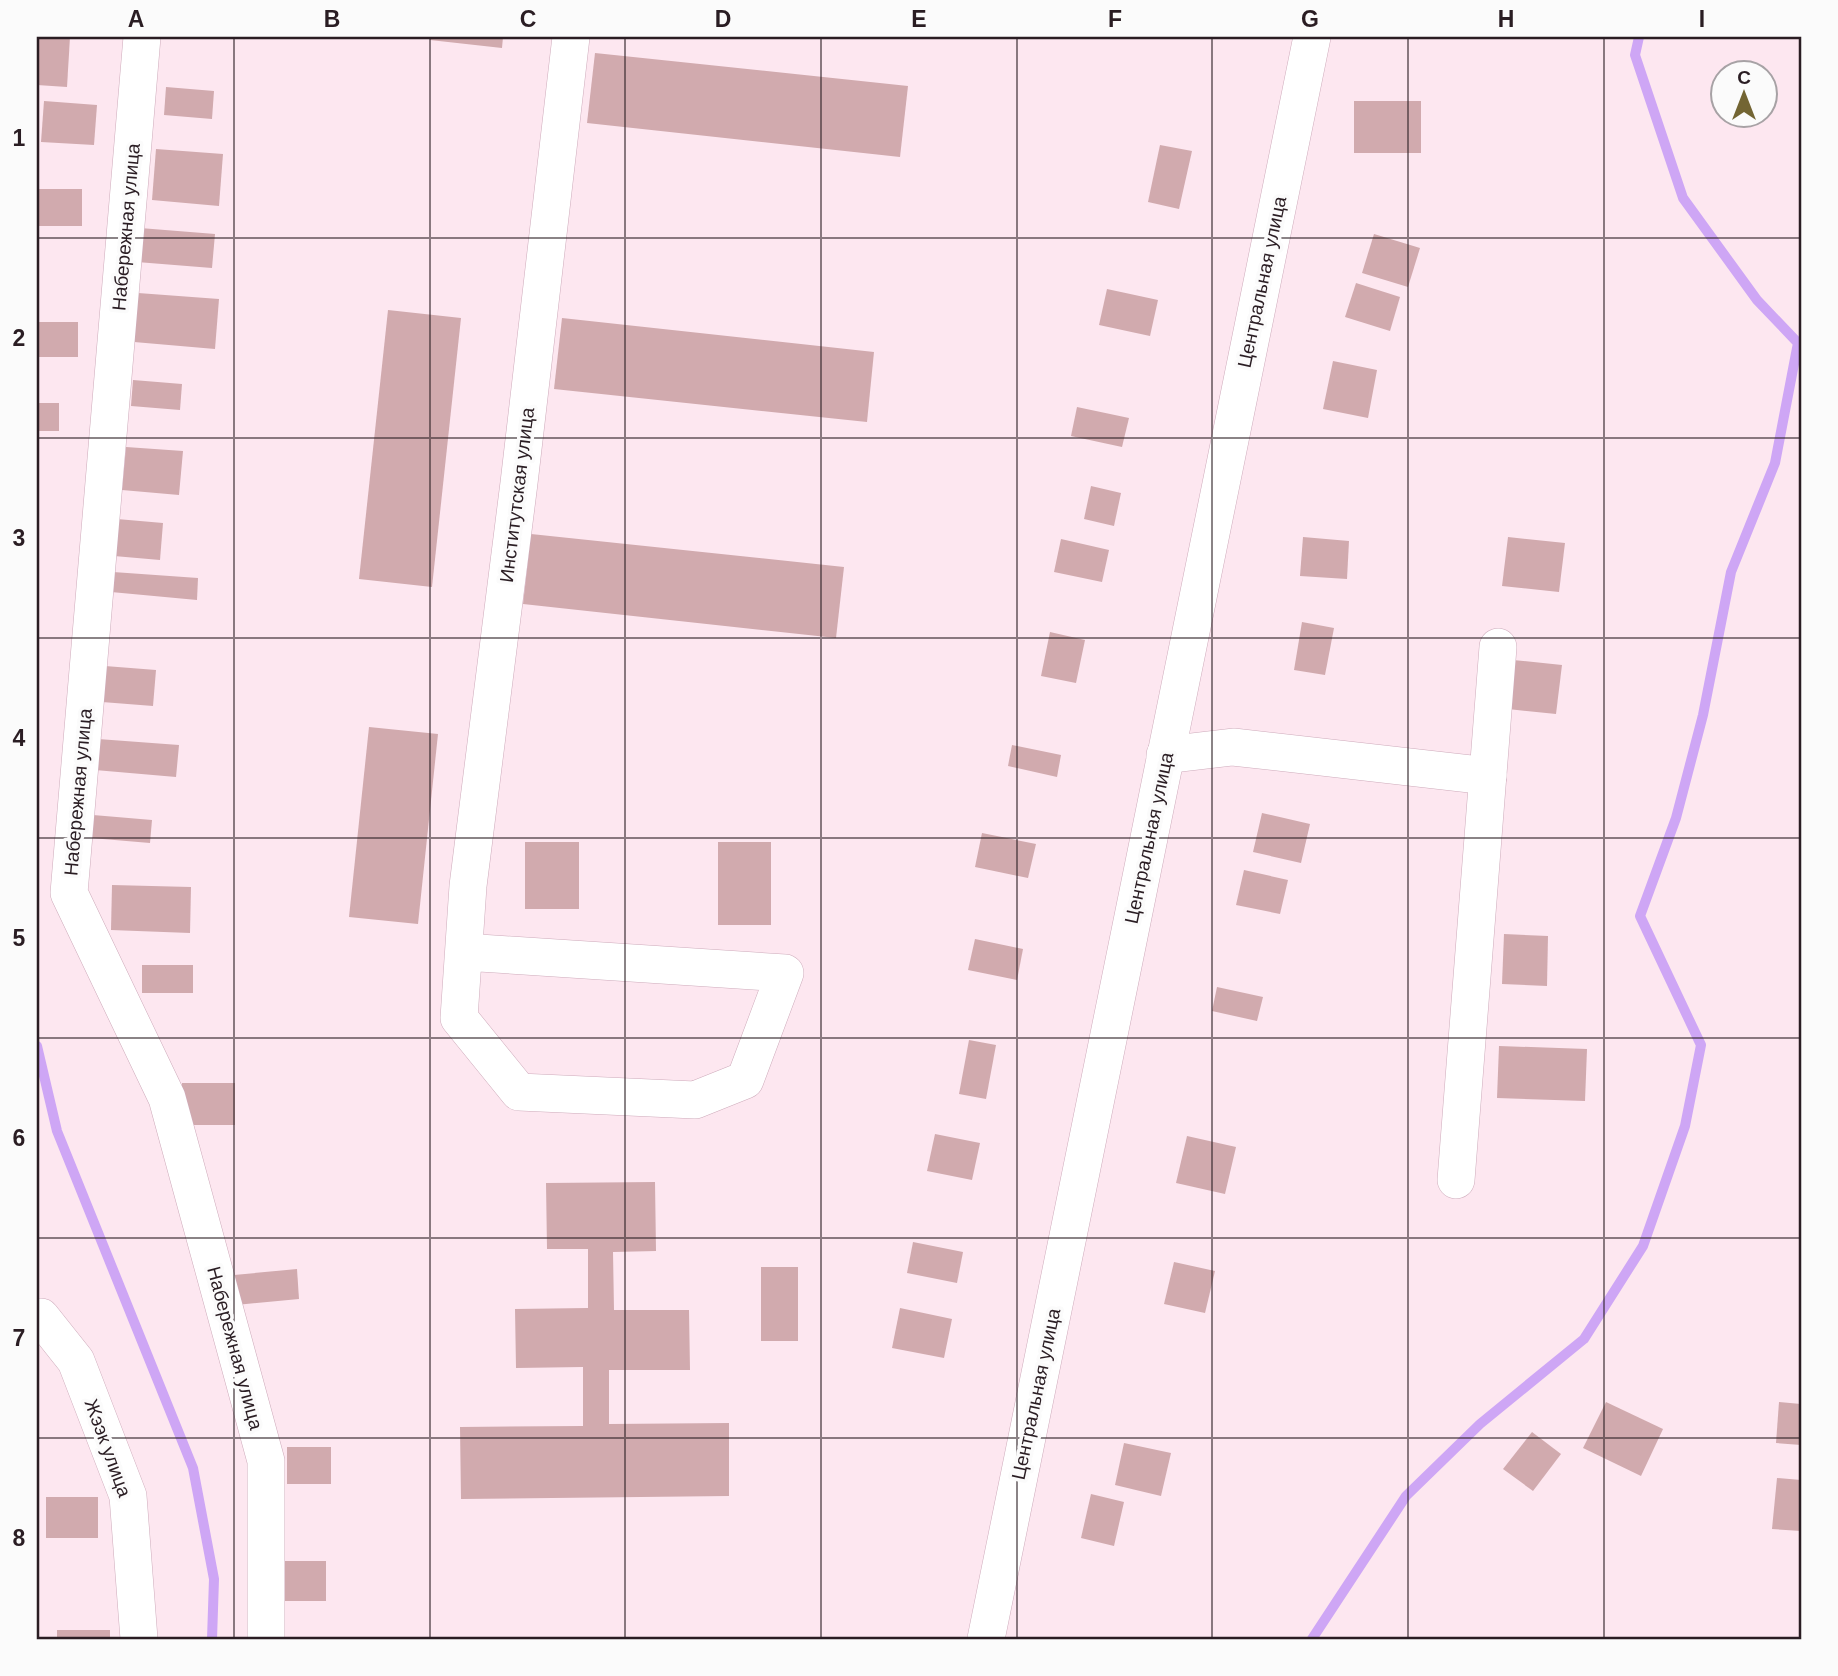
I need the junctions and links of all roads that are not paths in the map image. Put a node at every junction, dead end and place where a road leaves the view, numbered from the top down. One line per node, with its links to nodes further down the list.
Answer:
1 (142, 37): 11 (street, Набережная улица)
2 (571, 37): 7 (street, Институтская улица)
3 (1312, 37): 5 (street, Центральная улица)
4 (1498, 647): 6 (street)
5 (1166, 755): 6 (street); 12 (street, Центральная улица)
6 (1488, 776): 8 (street)
7 (464, 952): 7 (street, Институтская улица)
8 (1456, 1180)
9 (37, 1317): 10 (street, Жээк улица)
10 (139, 1639)
11 (266, 1639)
12 (985, 1639)

